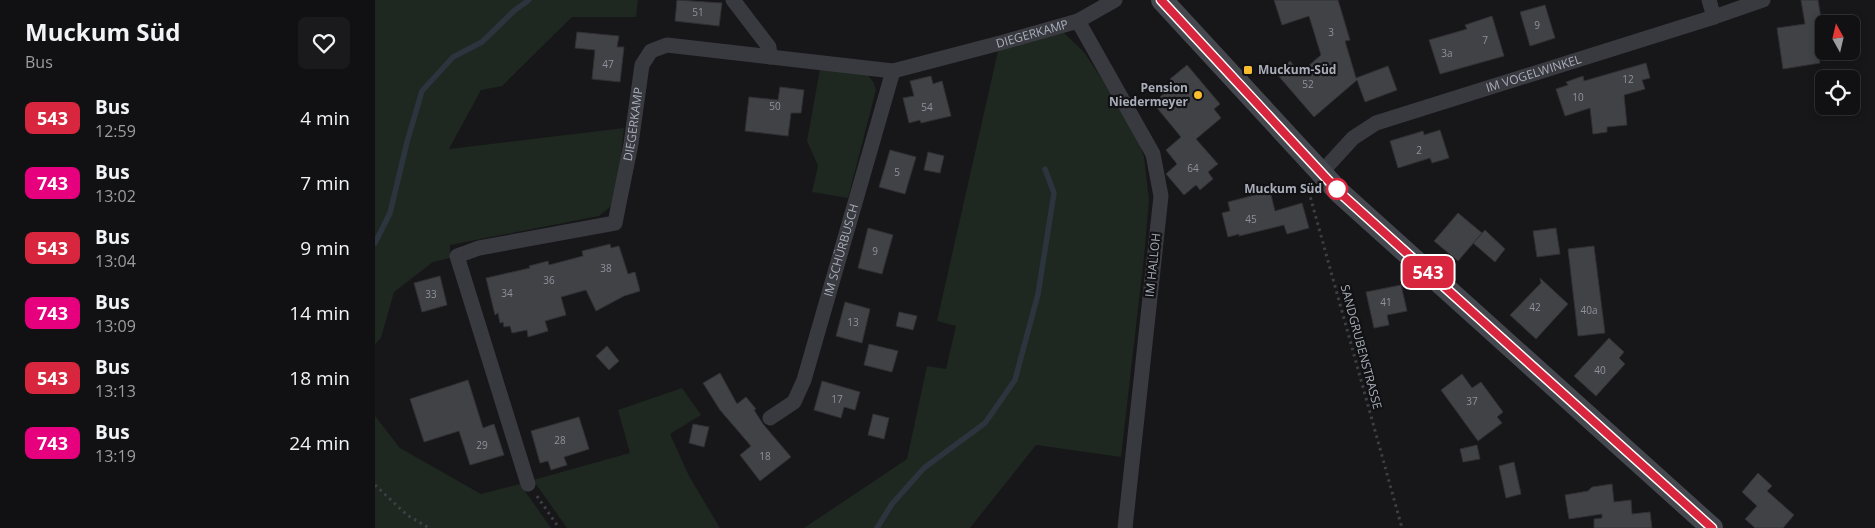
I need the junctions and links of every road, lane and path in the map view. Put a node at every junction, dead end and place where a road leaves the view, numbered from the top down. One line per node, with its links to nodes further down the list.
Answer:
1 (733, 0): 8 (street)
2 (1115, 0): 7 (street, DIEGERKAMP)
3 (1161, 0): 10 (main road)
4 (1709, 0): 6 (street)
5 (1763, 0): 6 (street, IM VOGELWINKEL)
6 (1714, 17): 10 (street, IM VOGELWINKEL)
7 (1078, 22): 9 (street, DIEGERKAMP); 16 (street, IM HALLOH)
8 (770, 57): 9 (street, DIEGERKAMP); 12 (street, DIEGERKAMP)
9 (893, 70): 11 (street, IM SCHÜRBUSCH)
10 (1321, 173): 17 (path, SANDGRUBENSTRASSE); 18 (main road)
11 (770, 418)
12 (528, 484): 15 (path)
13 (375, 485): 14 (path)
14 (429, 528)
15 (559, 528)
16 (1125, 528)
17 (1402, 528)
18 (1711, 528)

